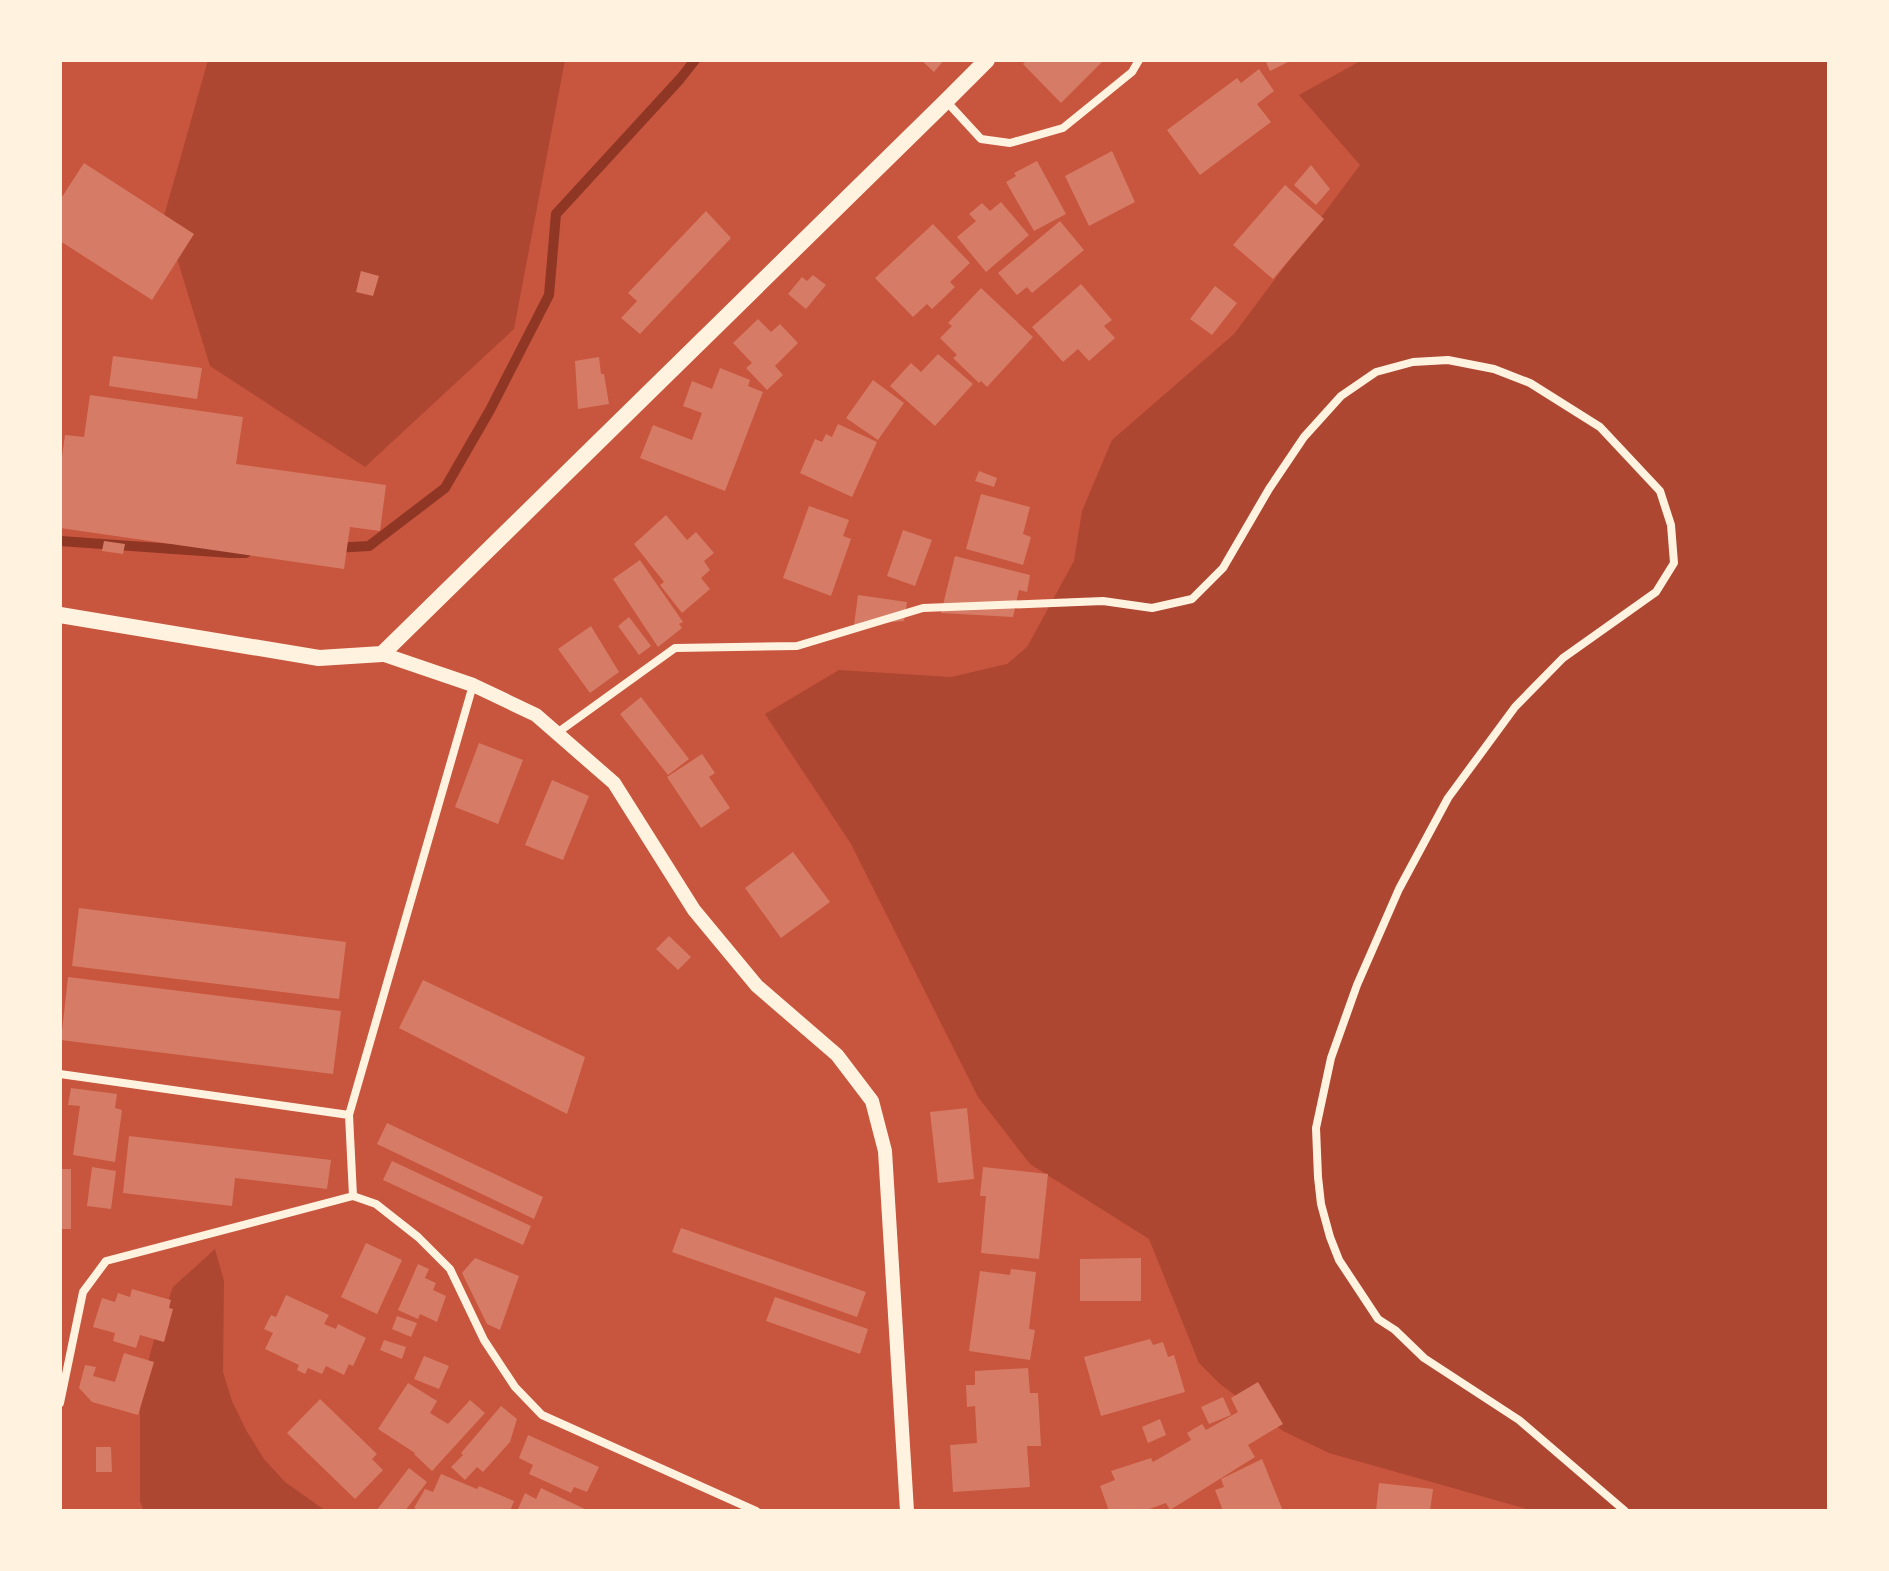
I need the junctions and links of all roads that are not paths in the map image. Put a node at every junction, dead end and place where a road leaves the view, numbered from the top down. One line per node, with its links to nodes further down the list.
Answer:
1 (987, 60): 3 (main road)
2 (1139, 60): 3 (street)
3 (946, 101): 5 (main road)
4 (60, 615): 5 (main road)
5 (382, 654): 6 (street)
6 (473, 685): 7 (street); 9 (street)
7 (557, 733): 13 (street); 14 (street)
8 (60, 1074): 9 (street)
9 (349, 1115): 10 (street)
10 (353, 1196): 11 (street); 12 (street)
11 (60, 1403)
12 (756, 1511)
13 (907, 1511)
14 (1625, 1511)

